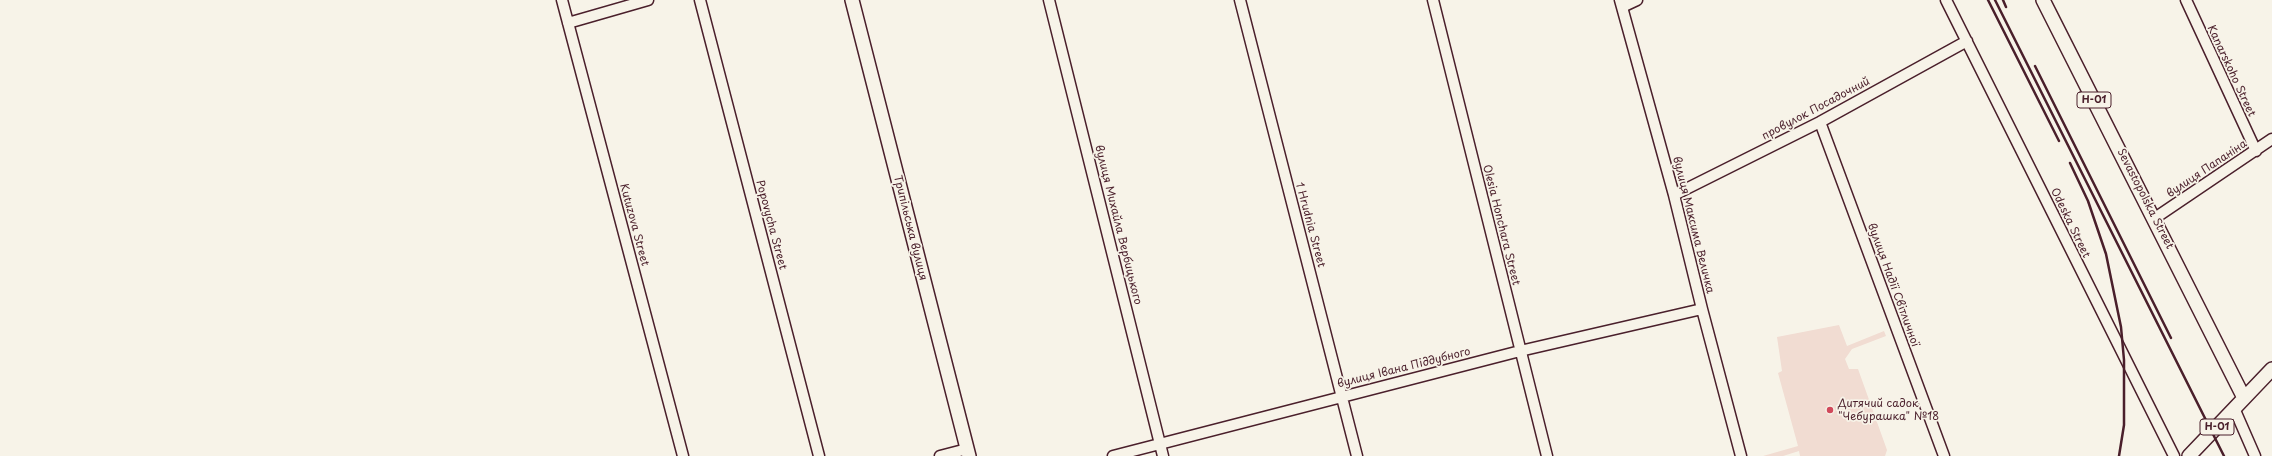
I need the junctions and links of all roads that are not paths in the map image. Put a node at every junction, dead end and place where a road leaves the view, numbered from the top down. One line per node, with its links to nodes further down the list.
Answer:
1 (562, 0): 13 (street, Kutuzova Street)
2 (648, 0): 13 (street)
3 (700, 0): 29 (street, Popovycha Street)
4 (852, 0): 27 (main road, Трипільська вулиця)
5 (1049, 0): 26 (street, вулиця Михайла Вербицького)
6 (1240, 0): 23 (street, 1 Hrudnia Street)
7 (1433, 0): 21 (street, Olesia Honchara Street)
8 (1637, 0): 12 (street)
9 (1946, 0): 14 (street, Odeska Street)
10 (2043, 0): 19 (main road, Sevastopolska Street / Н-01)
11 (2186, 0): 17 (street, Kanarskoho Street)
12 (1621, 4): 18 (street, вулиця Максима Величка)
13 (568, 23): 28 (street, Kutuzova Street)
14 (1967, 41): 15 (street, провулок Посадочний); 37 (street, Odeska Street)
15 (1820, 122): 18 (street, провулок Посадочний); 36 (street, вулиця Надії Світличної)
16 (2272, 139): 17 (street, вулиця Папаніна)
17 (2256, 151): 19 (street, вулиця Папаніна)
18 (1674, 195): 20 (street, вулиця Максима Величка)
19 (2155, 218): 24 (main road, Sevastopolska Street / Н-01)
20 (1702, 309): 21 (street, вулиця Івана Піддубного); 35 (street, вулиця Максима Величка)
21 (1520, 351): 23 (street, вулиця Івана Піддубного); 34 (street, Olesia Honchara Street)
22 (2272, 369): 24 (main road)
23 (1342, 396): 26 (street, вулиця Івана Піддубного); 33 (street, 1 Hrudnia Street)
24 (2244, 398): 25 (main road, Н-01)
25 (2234, 408): 38 (main road, Н-01); 39 (street)
26 (1160, 444): 31 (street, вулиця Івана Піддубного); 32 (street, вулиця Михайла Вербицького)
27 (968, 452): 30 (street)
28 (683, 456)
29 (819, 456)
30 (940, 456)
31 (1113, 456)
32 (1163, 456)
33 (1358, 456)
34 (1547, 456)
35 (1741, 456)
36 (1944, 456)
37 (2174, 456)
38 (2189, 456)
39 (2255, 456)

